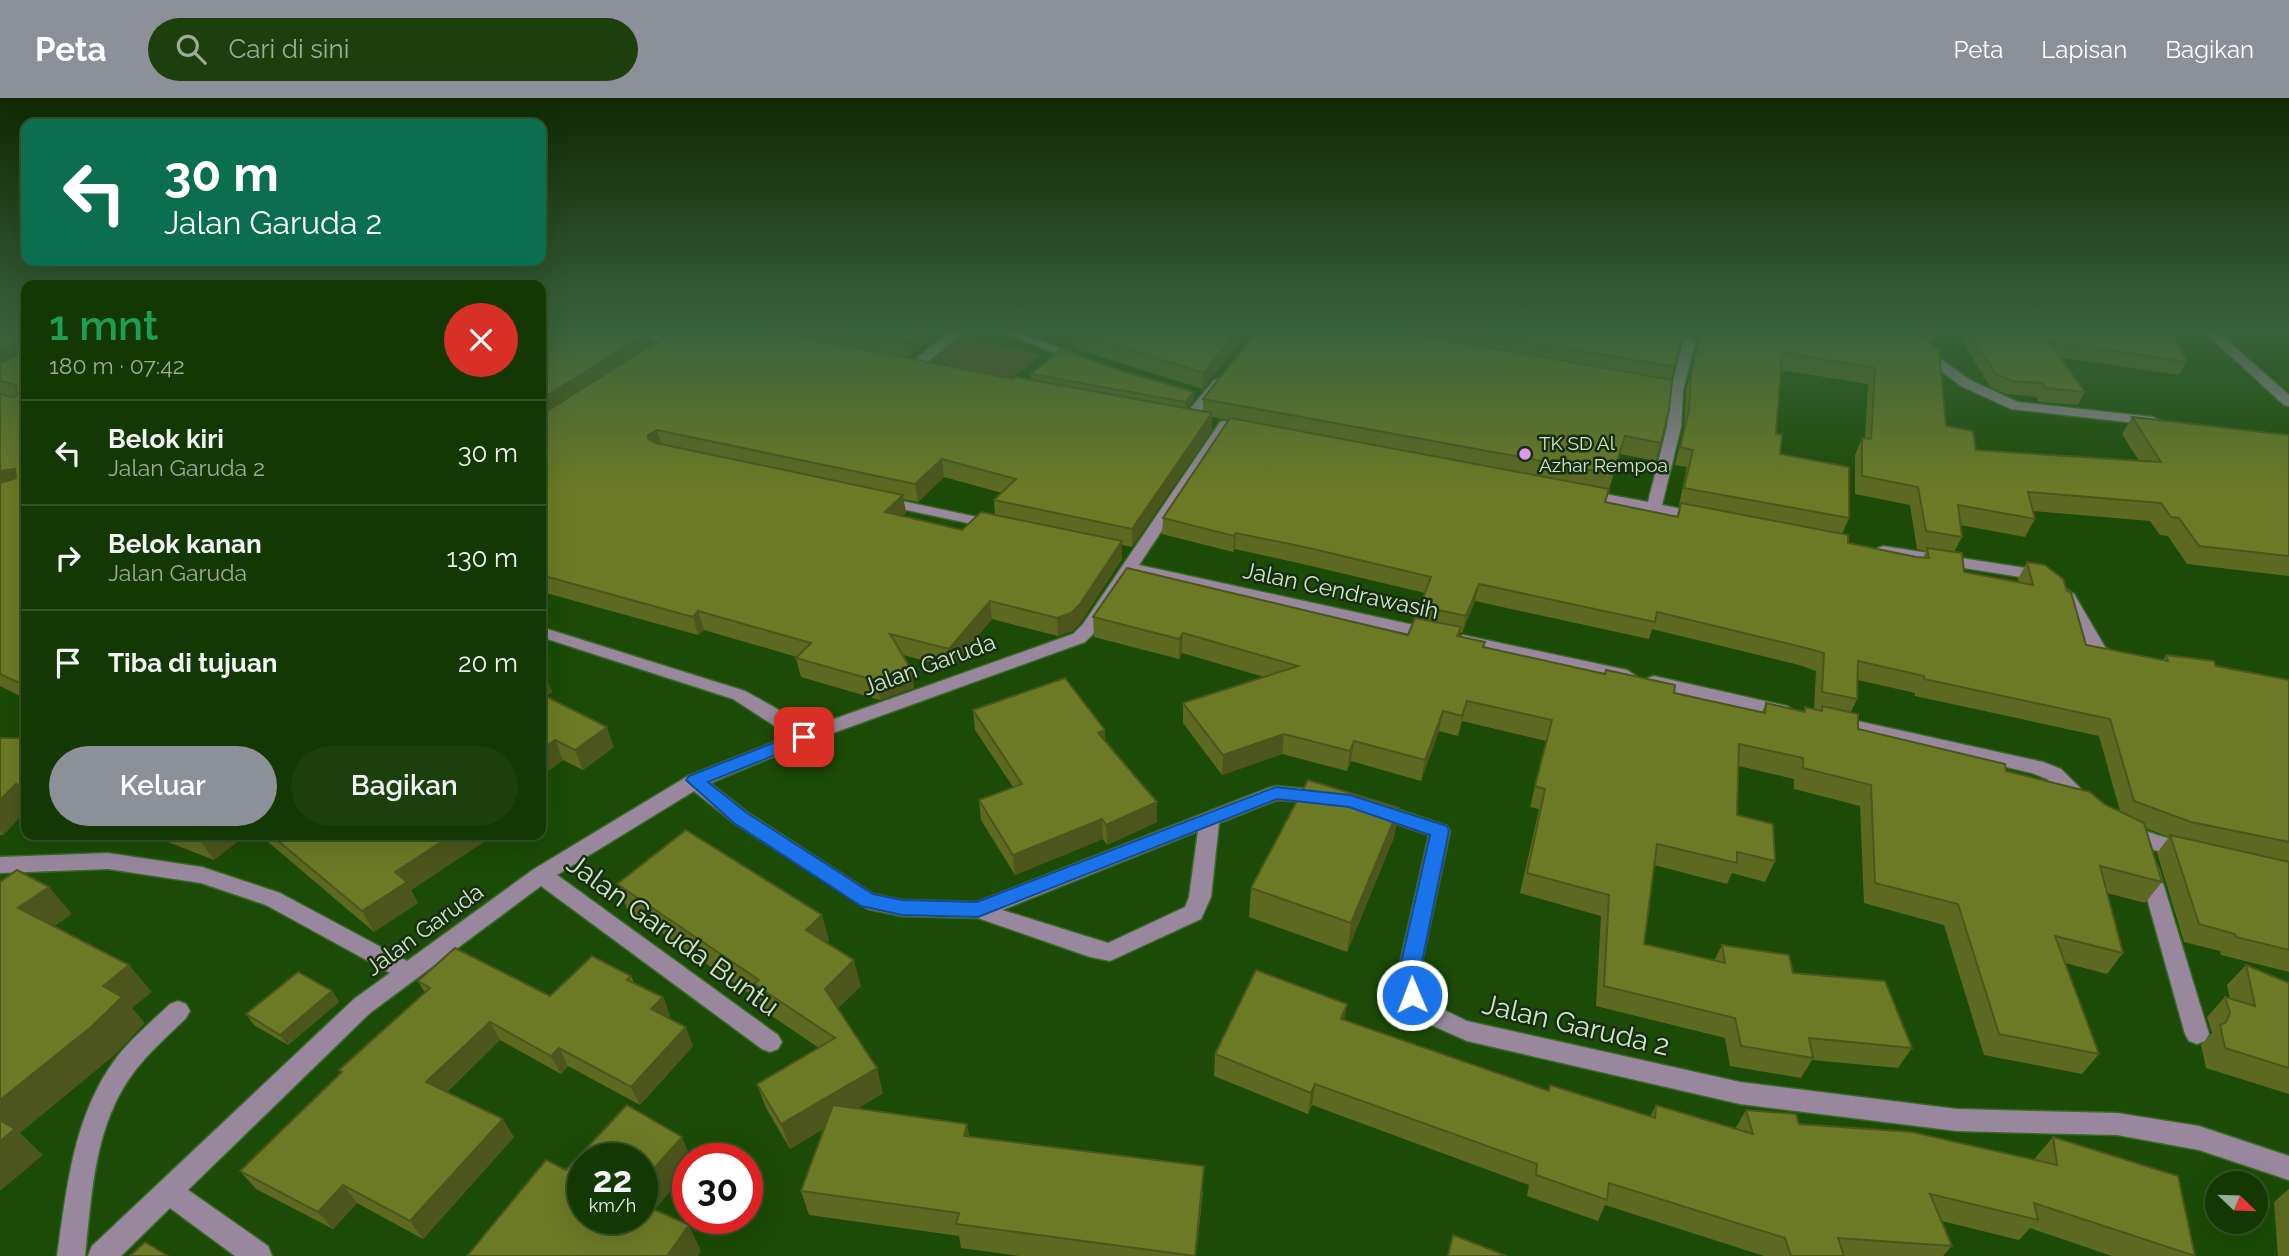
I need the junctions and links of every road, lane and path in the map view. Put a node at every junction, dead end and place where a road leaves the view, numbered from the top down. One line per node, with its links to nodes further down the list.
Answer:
1 (1217, 382): 15 (street, Jalan Garuda)
2 (1679, 382): 6 (street)
3 (1969, 382): 8 (street)
4 (2267, 382): 7 (street)
5 (1637, 384): 6 (street)
6 (1677, 391): 11 (street)
7 (2289, 402)
8 (2166, 423)
9 (1573, 492): 11 (street)
10 (864, 497): 13 (street)
11 (1654, 508): 12 (street)
12 (1720, 520)
13 (1014, 529)
14 (1865, 548): 17 (street)
15 (1129, 558): 18 (street, Jalan Garuda); 21 (street, Jalan Cendrawasih)
16 (546, 634): 18 (street)
17 (2135, 664)
18 (804, 737): 19 (street, Jalan Garuda)
19 (695, 780): 24 (street, Jalan Garuda); 25 (street, Jalan Garuda 2)
20 (1210, 818): 25 (street, Jalan Garuda 2); 25 (street); 30 (street, Jalan Garuda 2)
21 (2139, 836): 22 (street); 28 (street)
22 (2207, 854)
23 (0, 865): 26 (street)
24 (541, 875): 26 (street, Jalan Garuda); 29 (street, Jalan Garuda Buntu)
25 (978, 910)
26 (409, 973): 31 (street, Jalan Garuda)
27 (178, 1011): 32 (street)
28 (2197, 1034)
29 (770, 1042)
30 (2289, 1168)
31 (169, 1192): 33 (street, Jalan Garuda); 34 (street)
32 (71, 1256)
33 (102, 1256)
34 (258, 1256)

